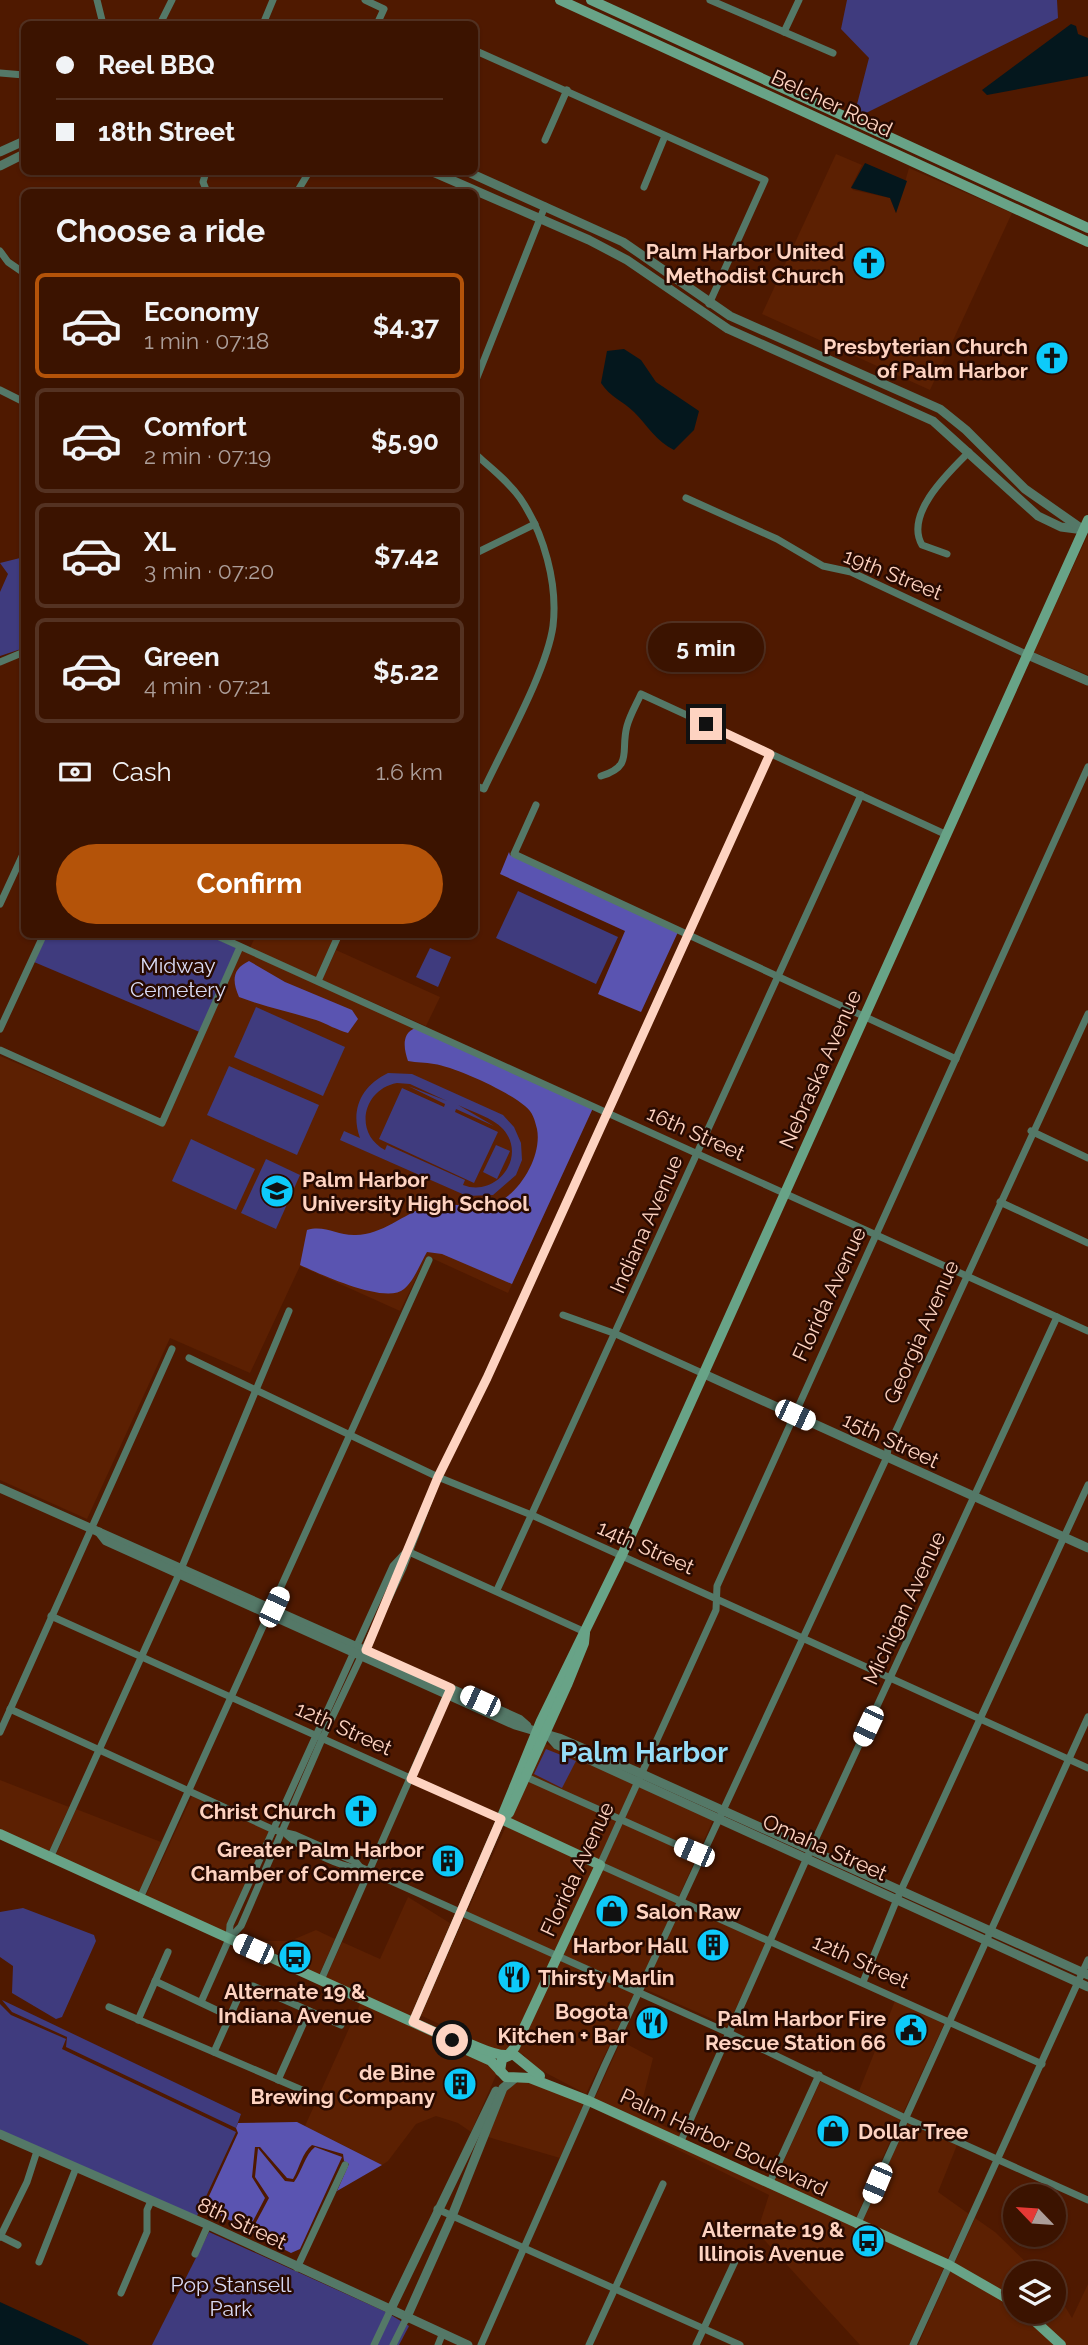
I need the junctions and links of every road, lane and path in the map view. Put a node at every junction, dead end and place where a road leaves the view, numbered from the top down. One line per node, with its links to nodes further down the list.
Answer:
1 (97, 0): 9 (street)
2 (172, 0): 10 (street)
3 (273, 0): 11 (street)
4 (365, 0): 12 (street)
5 (560, 0): 33 (main road, Belcher Road)
6 (591, 0): 32 (main road, Belcher Road)
7 (710, 0): 13 (street)
8 (799, 0): 13 (street)
9 (102, 21)
10 (162, 21)
11 (264, 21)
12 (378, 21)
13 (784, 32): 15 (street)
14 (478, 52): 18 (street)
15 (833, 52)
16 (0, 72): 17 (street)
17 (21, 75)
18 (567, 90): 19 (street); 20 (street)
19 (665, 136): 27 (street); 36 (street)
20 (545, 140)
21 (21, 142): 22 (street)
22 (0, 152)
23 (21, 156): 24 (street)
24 (0, 166)
25 (440, 175): 28 (street)
26 (475, 175): 30 (street)
27 (644, 187)
28 (473, 189)
29 (478, 191): 31 (street)
30 (545, 206): 31 (street); 36 (street)
31 (540, 218): 38 (street); 39 (street)
32 (1088, 228)
33 (1088, 242)
34 (0, 251): 35 (street)
35 (21, 270)
36 (709, 304): 37 (street)
37 (804, 349): 38 (street); 40 (street)
38 (799, 361): 42 (street)
39 (478, 375)
40 (888, 386): 42 (street); 44 (street)
41 (0, 390): 43 (street)
42 (883, 398): 45 (street)
43 (21, 400)
44 (979, 443): 45 (street); 48 (street)
45 (970, 452): 49 (street); 53 (street)
46 (478, 457): 50 (street)
47 (686, 498): 55 (street, 19th Street)
48 (1041, 501): 49 (street); 51 (street)
49 (1033, 512): 51 (street)
50 (535, 524): 52 (street); 61 (street)
51 (1086, 525): 55 (main road, Nebraska Avenue)
52 (478, 552)
53 (947, 554)
54 (21, 653): 56 (street)
55 (1028, 655): 57 (street, 19th Street); 64 (main road, Nebraska Avenue)
56 (0, 662)
57 (1088, 681)
58 (770, 754): 60 (street); 62 (street); 67 (street)
59 (1088, 767): 78 (street, Florida Avenue)
60 (601, 776)
61 (478, 787)
62 (861, 795): 64 (street); 72 (street, Indiana Avenue)
63 (536, 805): 67 (street)
64 (947, 835): 75 (main road, Nebraska Avenue)
65 (21, 858): 66 (street)
66 (0, 904)
67 (688, 932): 72 (street); 79 (street)
68 (42, 938): 76 (street)
69 (221, 938): 71 (street, 16th Street)
70 (337, 938): 73 (street)
71 (240, 947): 73 (street, 16th Street); 77 (street)
72 (777, 974): 75 (street); 81 (street, Indiana Avenue)
73 (318, 981): 79 (street, 16th Street)
74 (1088, 1014): 80 (street, Georgia Avenue)
75 (864, 1017): 78 (street); 83 (main road, Nebraska Avenue)
76 (0, 1029)
77 (0, 1050)
78 (956, 1059): 85 (street, Florida Avenue)
79 (607, 1112): 81 (street, 16th Street); 101 (street)
80 (1031, 1132): 82 (street); 84 (street, Georgia Avenue)
81 (697, 1152): 83 (street, 16th Street); 93 (street, Indiana Avenue)
82 (1088, 1157)
83 (786, 1192): 85 (street, 16th Street); 96 (main road, Nebraska Avenue)
84 (1000, 1202): 86 (street); 88 (street, Georgia Avenue)
85 (877, 1235): 88 (street, 16th Street); 98 (street, Florida Avenue)
86 (1088, 1243)
87 (429, 1261): 99 (street)
88 (966, 1276): 91 (street, 16th Street); 100 (street, Georgia Avenue)
89 (289, 1311): 97 (street)
90 (563, 1315): 93 (street, 15th Street)
91 (1057, 1317): 92 (street, 16th Street); 104 (street, Michigan Avenue)
92 (1088, 1331)
93 (616, 1334): 96 (street, 15th Street); 105 (street, Indiana Avenue)
94 (172, 1349): 106 (street)
95 (189, 1358): 97 (street, 14th Street)
96 (704, 1374): 98 (street, 15th Street); 110 (main road, Nebraska Avenue)
97 (257, 1390): 99 (street, 14th Street); 111 (street)
98 (795, 1415): 100 (street, 15th Street); 113 (street, Florida Avenue)
99 (352, 1435): 101 (street, 14th Street); 114 (street)
100 (887, 1457): 104 (street, 15th Street); 117 (street, Georgia Avenue)
101 (438, 1477): 105 (street, 14th Street); 109 (street)
102 (1088, 1485): 107 (street)
103 (0, 1488): 106 (street, Omaha Street)
104 (974, 1497): 107 (street, 15th Street); 120 (street, Michigan Avenue)
105 (534, 1516): 110 (street, 14th Street); 112 (street, Indiana Avenue)
106 (89, 1528): 111 (street, Omaha Street); 115 (street)
107 (1064, 1537): 108 (street, 15th Street); 125 (street)
108 (1088, 1548)
109 (407, 1551): 112 (street); 118 (street)
110 (622, 1555): 113 (street, 14th Street); 116 (main road, Nebraska Avenue)
111 (180, 1570): 114 (street, Omaha Street); 119 (street)
112 (498, 1590): 116 (street)
113 (719, 1599): 117 (street, 14th Street); 133 (street, Florida Avenue)
114 (271, 1612): 118 (street, Omaha Street); 122 (street)
115 (51, 1616): 119 (street, 12th Street); 123 (street)
116 (585, 1632): 127 (main road, Nebraska Avenue)
117 (802, 1638): 120 (street, 14th Street); 136 (street, Georgia Avenue)
118 (360, 1652): 121 (street, Omaha Street); 128 (street)
119 (141, 1657): 122 (street, 12th Street); 129 (street)
120 (890, 1678): 125 (street, 14th Street); 141 (street, Michigan Avenue)
121 (449, 1691): 127 (street, Omaha Street); 134 (street)
122 (231, 1697): 128 (street, 12th Street); 135 (street)
123 (10, 1709): 126 (street); 129 (street)
124 (1088, 1717): 130 (street)
125 (981, 1719): 130 (street, 14th Street); 146 (street)
126 (0, 1732)
127 (540, 1733): 132 (main road, Nebraska Avenue); 133 (street, Omaha Street); 137 (main road, Nebraska Avenue)
128 (319, 1738): 134 (street, 12th Street); 139 (street)
129 (99, 1751): 135 (street); 143 (street)
130 (1068, 1760): 131 (street, 14th Street); 150 (street)
131 (1088, 1768)
132 (524, 1776): 137 (main road, Nebraska Avenue); 138 (street)
133 (641, 1777): 136 (street, Omaha Street); 138 (street, Florida Avenue)
134 (411, 1779): 137 (street, 12th Street); 145 (street)
135 (190, 1791): 139 (street); 147 (street)
136 (721, 1814): 141 (street, Omaha Street); 142 (street, Georgia Avenue)
137 (501, 1819): 144 (main road, 12th Street); 149 (street, Nebraska Avenue)
138 (621, 1820): 142 (street); 144 (street, Florida Avenue)
139 (281, 1832): 145 (street); 151 (street)
140 (0, 1835): 143 (main road)
141 (808, 1855): 146 (street, Omaha Street); 152 (street, Michigan Avenue)
142 (702, 1856): 148 (street)
143 (50, 1858): 147 (main road)
144 (600, 1865): 148 (street, 12th Street); 154 (main road, Florida Avenue)
145 (370, 1872): 149 (street); 157 (street)
146 (898, 1895): 150 (street, Omaha Street); 159 (street)
147 (140, 1898): 151 (main road)
148 (683, 1901): 152 (street, 12th Street); 163 (street)
149 (462, 1914): 154 (street); 169 (street, Nebraska Avenue)
150 (986, 1936): 156 (street, Omaha Street); 160 (street, Omaha Street); 170 (street)
151 (229, 1939): 157 (main road); 164 (street)
152 (770, 1942): 159 (street, 12th Street); 172 (street, Michigan Avenue)
153 (168, 1952): 158 (street)
154 (558, 1958): 162 (main road, Florida Avenue); 163 (street)
155 (1088, 1960): 156 (street)
156 (1085, 1974): 160 (street)
157 (321, 1980): 169 (main road)
158 (155, 1981): 164 (street); 168 (street)
159 (863, 1982): 170 (street, 12th Street)
160 (1078, 1982): 161 (street, Omaha Street); 177 (street)
161 (1088, 1987)
162 (543, 1991): 175 (main road, Florida Avenue); 176 (main road, Florida Avenue)
163 (639, 1994): 172 (street); 184 (street)
164 (201, 2002): 167 (street)
165 (109, 2007): 168 (street)
166 (309, 2011): 167 (street); 171 (street); 181 (street)
167 (229, 2015): 174 (street)
168 (138, 2020): 174 (street)
169 (413, 2022): 173 (main road)
170 (949, 2022): 177 (street, 12th Street); 185 (street)
171 (341, 2025)
172 (731, 2034): 179 (street); 187 (street, Michigan Avenue)
173 (452, 2040): 175 (main road); 178 (main road)
174 (214, 2052): 181 (street)
175 (507, 2055): 176 (main road); 178 (main road)
176 (524, 2060): 180 (main road); 183 (main road, Palm Harbor Boulevard)
177 (1042, 2064): 189 (street)
178 (501, 2073): 180 (main road); 196 (street)
179 (819, 2075): 185 (street); 193 (street)
180 (515, 2079): 183 (main road, Palm Harbor Boulevard); 197 (street)
181 (278, 2080): 182 (street)
182 (302, 2090)
183 (566, 2091): 184 (main road, Palm Harbor Boulevard)
184 (589, 2101): 187 (main road, Palm Harbor Boulevard); 202 (street)
185 (905, 2118): 189 (street); 199 (street)
186 (0, 2134): 188 (street, 8th Street)
187 (680, 2143): 193 (main road, Palm Harbor Boulevard)
188 (37, 2151): 191 (street, 8th Street); 200 (street)
189 (998, 2160): 194 (street); 206 (street)
190 (345, 2165): 207 (street)
191 (76, 2168): 195 (street, 8th Street); 205 (street)
192 (663, 2184): 208 (street)
193 (769, 2184): 199 (main road, Palm Harbor Boulevard)
194 (1088, 2200)
195 (151, 2201): 198 (street, 8th Street); 209 (street)
196 (437, 2209): 197 (street); 211 (street)
197 (452, 2216): 202 (street); 212 (street)
198 (208, 2225): 203 (street); 207 (street, 8th Street)
199 (857, 2225): 206 (main road, Palm Harbor Boulevard)
200 (1, 2237): 201 (street)
201 (18, 2245)
202 (523, 2246): 208 (street); 220 (street)
203 (195, 2254)
204 (738, 2255): 214 (street)
205 (39, 2263)
206 (949, 2265): 210 (main road, Palm Harbor Boulevard); 224 (street)
207 (297, 2268): 211 (street, 8th Street)
208 (615, 2287): 214 (street); 221 (street)
209 (121, 2293)
210 (1003, 2297)
211 (390, 2311): 212 (street, 8th Street); 216 (street)
212 (406, 2319): 215 (street, 8th Street); 217 (street)
213 (1038, 2324): 225 (main road)
214 (703, 2329): 222 (street); 223 (street)
215 (442, 2335): 218 (street); 219 (street, 8th Street)
216 (374, 2345)
217 (393, 2345)
218 (438, 2345)
219 (468, 2345)
220 (481, 2345)
221 (589, 2345)
222 (696, 2345)
223 (740, 2345)
224 (913, 2345)
225 (1061, 2345)

